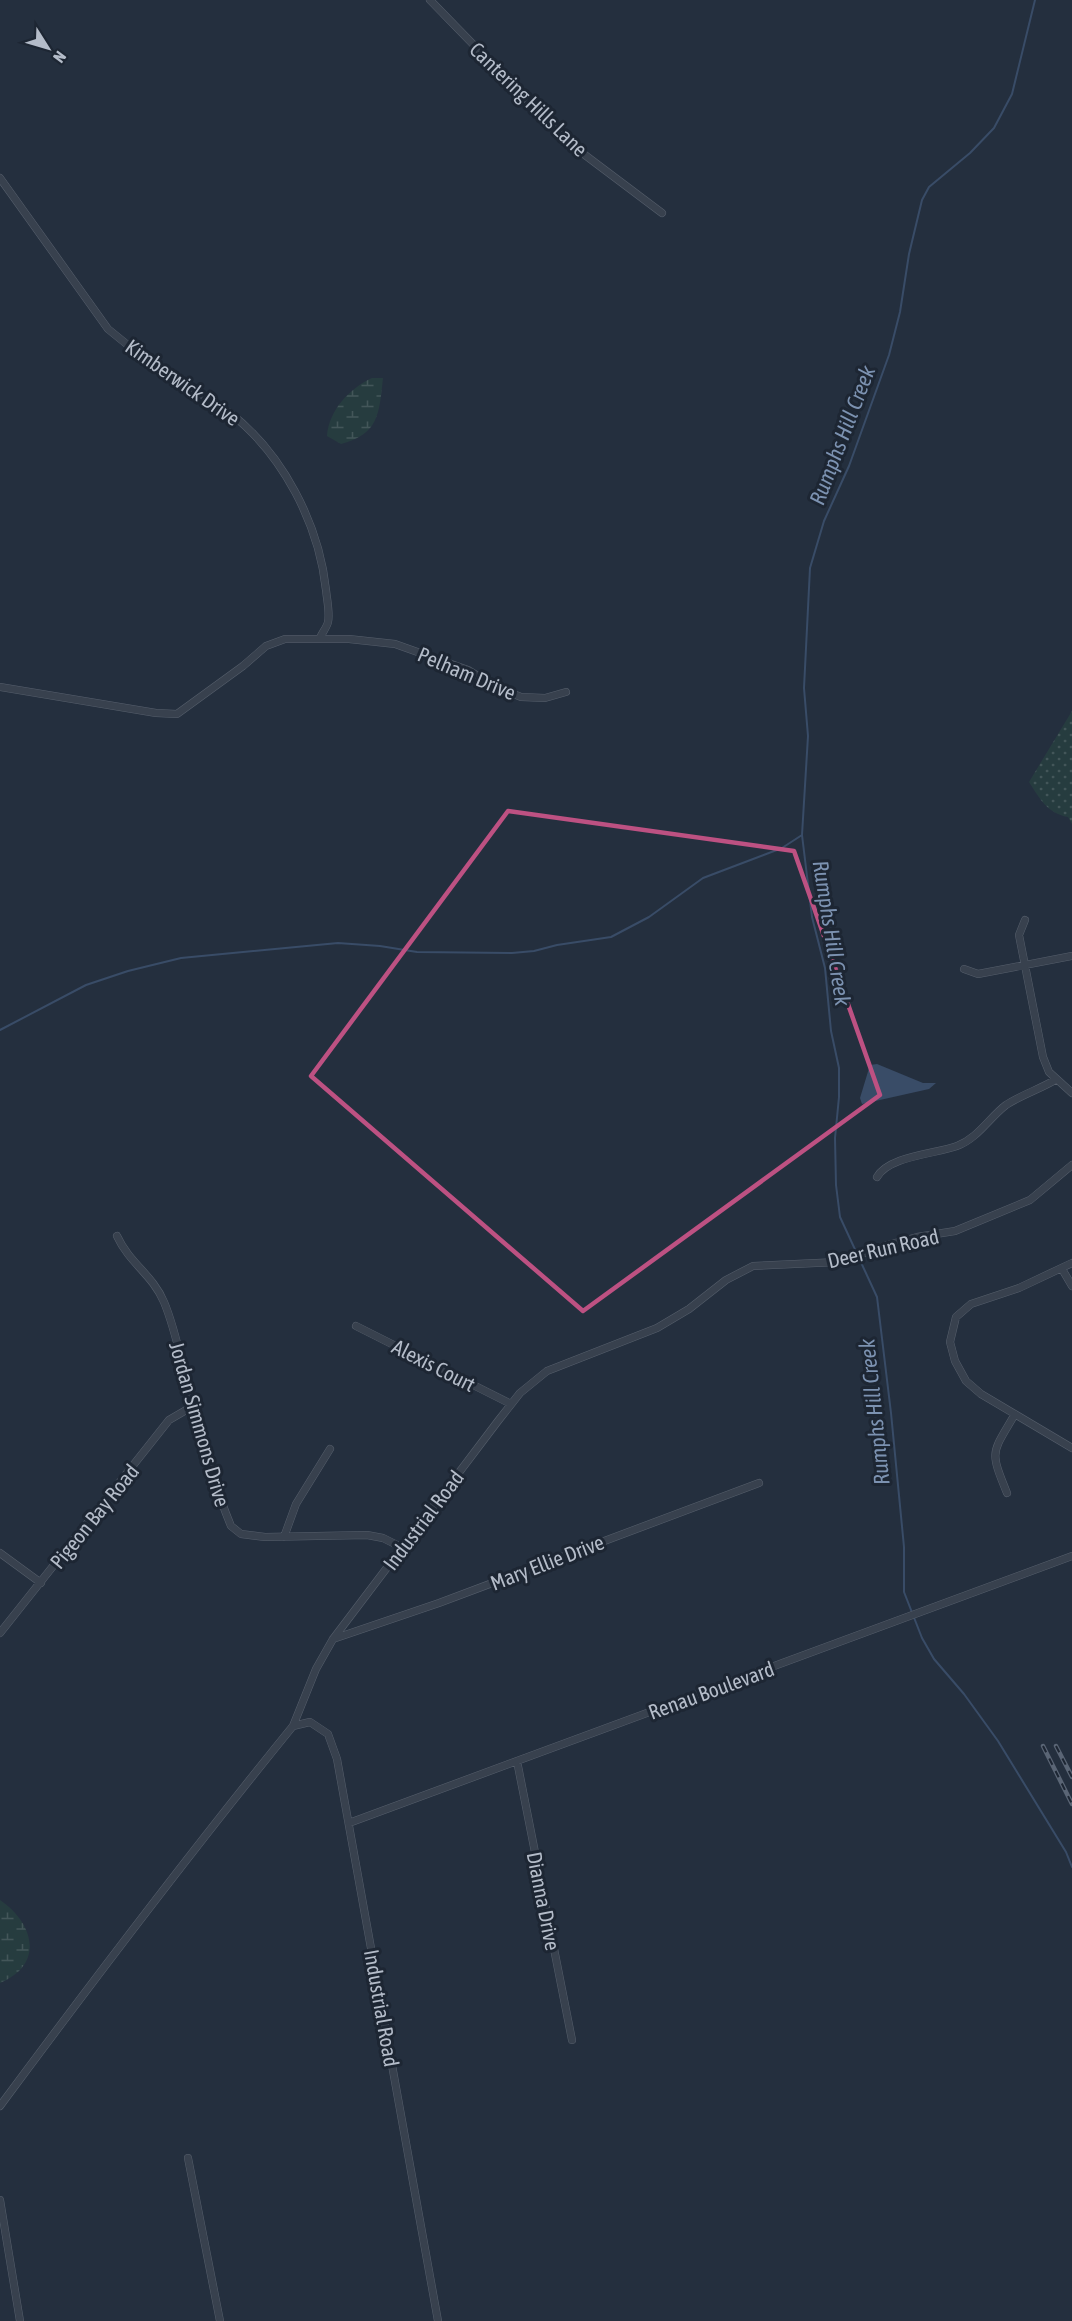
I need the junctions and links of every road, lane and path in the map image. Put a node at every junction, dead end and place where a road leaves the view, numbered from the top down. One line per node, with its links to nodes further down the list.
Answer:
1 (430, 0): 3 (street, Cantering Hills Lane)
2 (0, 178): 4 (street, Kimberwick Drive)
3 (662, 213)
4 (320, 639): 5 (street, Pelham Drive); 6 (street, Pelham Drive)
5 (0, 687)
6 (566, 692)
7 (1025, 920): 9 (street)
8 (1072, 956): 9 (street)
9 (1025, 966): 10 (street); 11 (street)
10 (964, 969)
11 (1056, 1080): 12 (street); 14 (street)
12 (1072, 1093)
13 (1071, 1167): 20 (street, Deer Run Road)
14 (877, 1177)
15 (117, 1236): 22 (street, Jordan Simmons Drive)
16 (1072, 1263): 17 (street)
17 (1062, 1269): 18 (street); 23 (street)
18 (1072, 1286)
19 (356, 1326): 21 (street, Alexis Court)
20 (593, 1352): 21 (street, Industrial Road)
21 (511, 1404): 29 (street, Industrial Road)
22 (193, 1406): 28 (street, Jordan Simmons Drive); 32 (street, Pigeon Bay Road)
23 (1015, 1414): 24 (street); 27 (street)
24 (1072, 1448)
25 (330, 1449): 28 (street)
26 (759, 1483): 34 (street, Mary Ellie Drive)
27 (1007, 1493)
28 (284, 1537): 29 (street, Jordan Simmons Drive)
29 (401, 1547): 34 (street, Industrial Road)
30 (0, 1553): 32 (street)
31 (1072, 1556): 36 (street, Renau Boulevard)
32 (41, 1583): 33 (street, Pigeon Bay Road)
33 (0, 1633)
34 (333, 1639): 35 (street, Industrial Road)
35 (293, 1726): 37 (street, Industrial Road); 39 (street, Industrial Road)
36 (517, 1761): 37 (street, Renau Boulevard); 38 (street, Dianna Drive)
37 (349, 1823): 44 (street, Industrial Road)
38 (572, 2040)
39 (0, 2106)
40 (188, 2158): 43 (street)
41 (0, 2200): 42 (street)
42 (20, 2321)
43 (220, 2321)
44 (438, 2321)

